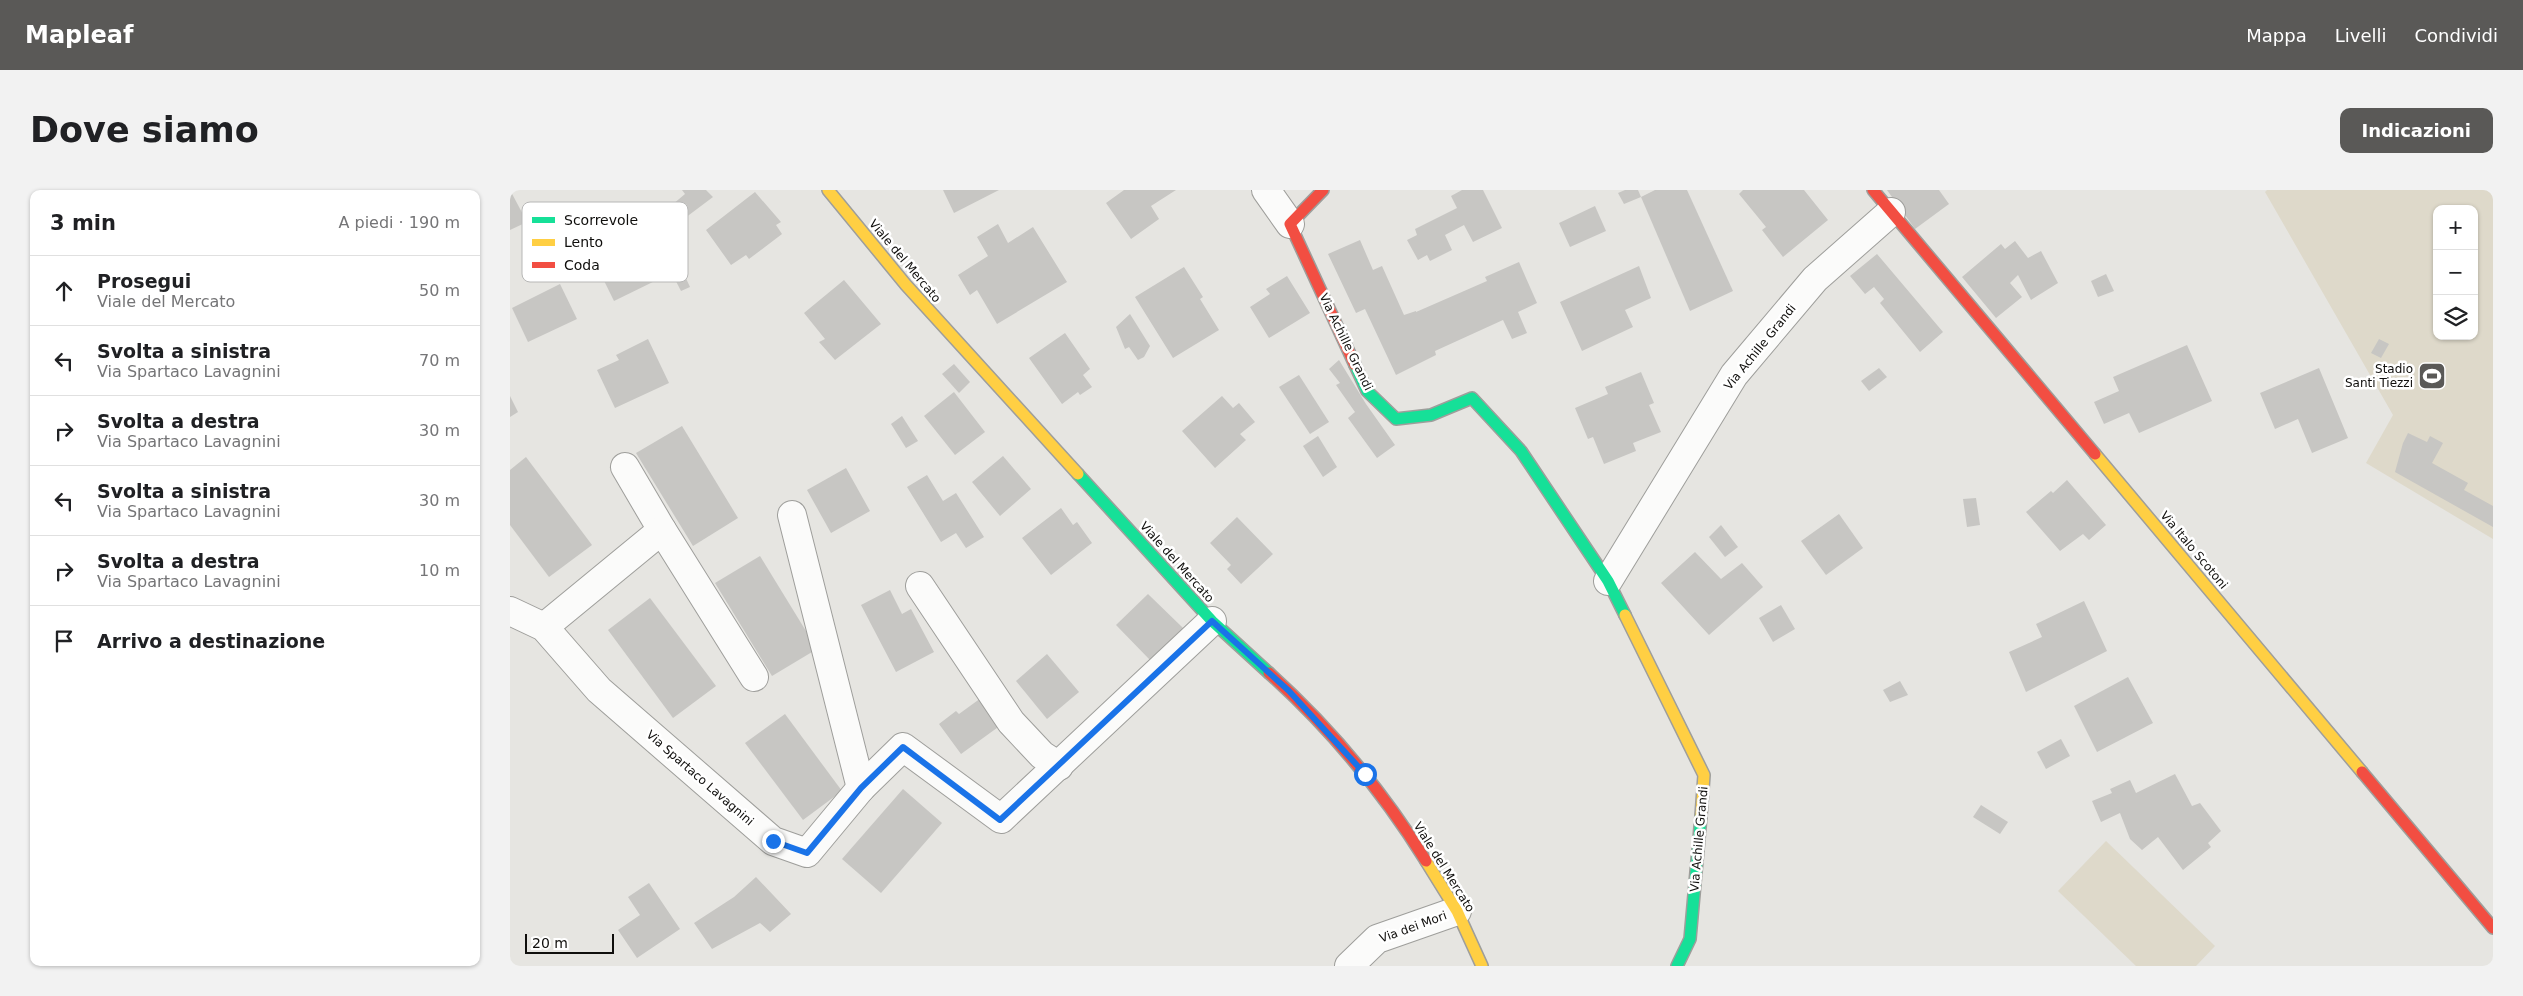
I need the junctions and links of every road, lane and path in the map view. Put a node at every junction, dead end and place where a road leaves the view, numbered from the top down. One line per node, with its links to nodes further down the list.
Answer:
1 (828, 190): 13 (street, Viale del Mercato)
2 (1266, 190): 6 (street, Via Achille Grandi)
3 (1323, 190): 6 (street)
4 (1873, 190): 5 (street, Via Italo Scotoni)
5 (1891, 212): 10 (street, Via Achille Grandi); 19 (street, Via Italo Scotoni)
6 (1290, 224): 10 (street, Via Achille Grandi)
7 (625, 467): 9 (street)
8 (792, 515): 17 (street)
9 (662, 530): 14 (street); 15 (street)
10 (1608, 581): 22 (street, Via Achille Grandi)
11 (920, 586): 16 (street)
12 (510, 611): 14 (street, Via Spartaco Lavagnini)
13 (1212, 621): 16 (street, Via Spartaco Lavagnini); 18 (street, Viale del Mercato)
14 (544, 626): 17 (street, Via Spartaco Lavagnini)
15 (754, 677)
16 (1059, 766): 17 (street, Via Spartaco Lavagnini)
17 (861, 788)
18 (1457, 911): 20 (street, Via dei Mori); 21 (street, Viale del Mercato)
19 (2493, 928)
20 (1349, 966)
21 (1482, 966)
22 (1677, 966)

